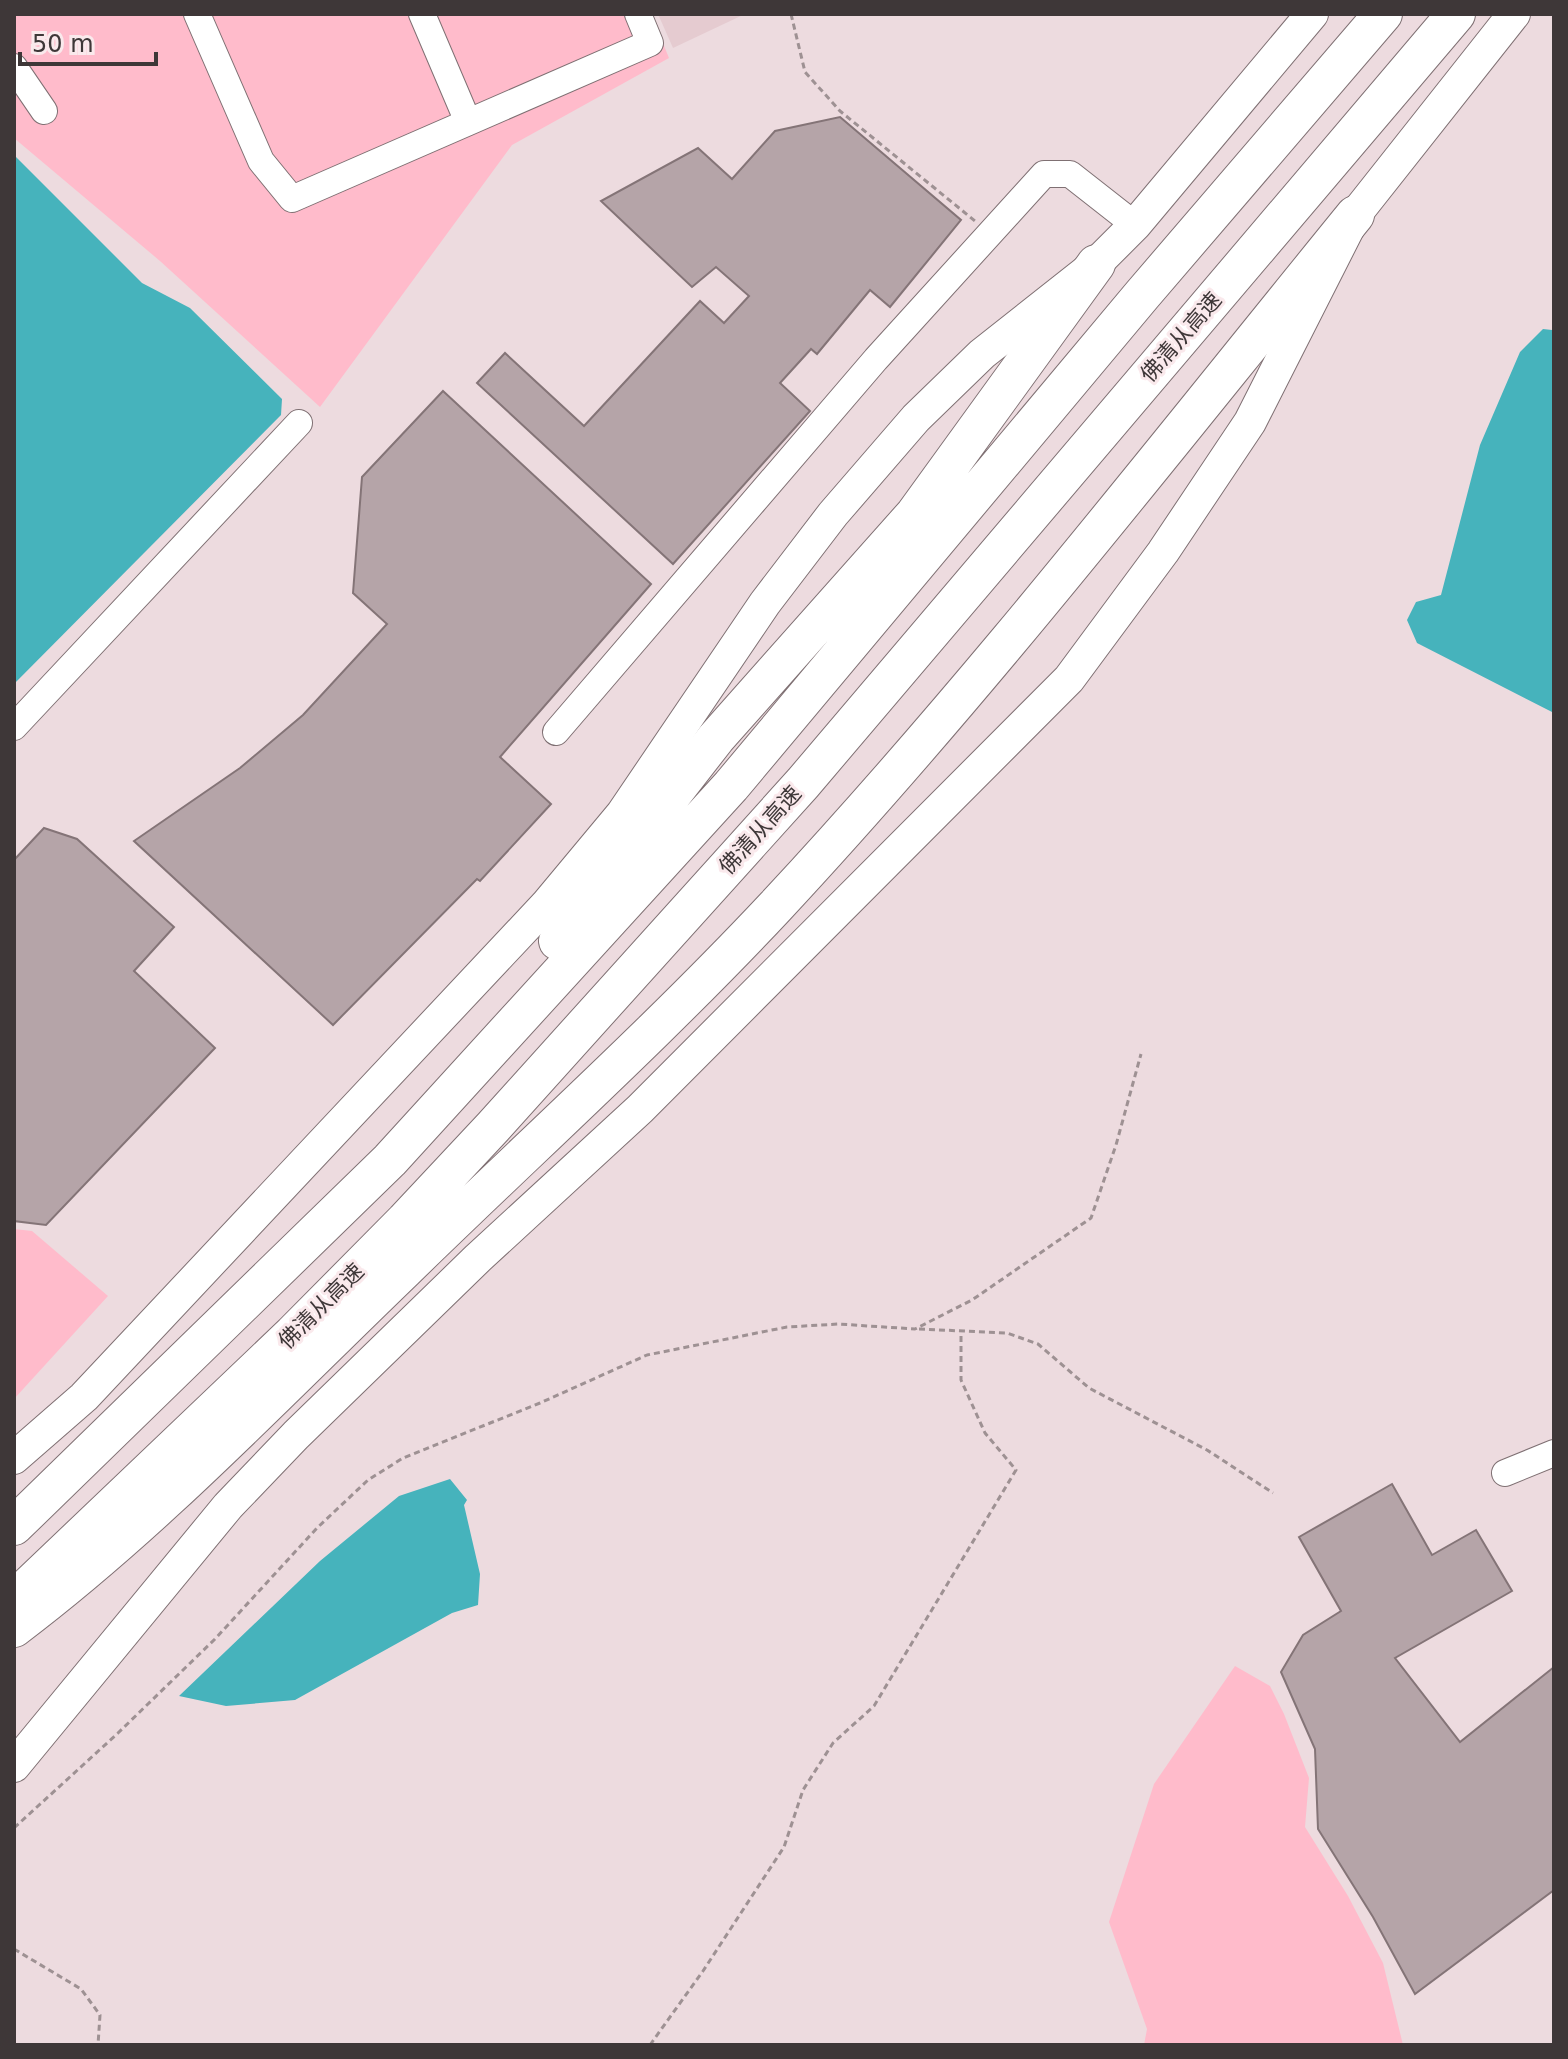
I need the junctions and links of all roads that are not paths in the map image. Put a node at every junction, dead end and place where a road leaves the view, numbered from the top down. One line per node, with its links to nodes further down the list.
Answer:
1 (197, 14): 10 (street)
2 (422, 14): 10 (street)
3 (638, 14): 10 (street)
4 (1312, 14): 12 (main road)
5 (1383, 14): 17 (highway)
6 (1456, 14): 22 (highway, 佛清从高速)
7 (1514, 14): 11 (main road)
8 (14, 67): 9 (street)
9 (44, 111)
10 (468, 122)
11 (1355, 215): 23 (highway); 24 (main road)
12 (1135, 225): 13 (main road); 16 (street)
13 (1096, 264): 17 (highway); 19 (main road)
14 (299, 423): 15 (street)
15 (14, 727)
16 (556, 732)
17 (378, 1173): 21 (highway)
18 (1554, 1453): 20 (street)
19 (14, 1458)
20 (1505, 1473)
21 (14, 1526)
22 (14, 1600)
23 (14, 1628)
24 (14, 1766)

